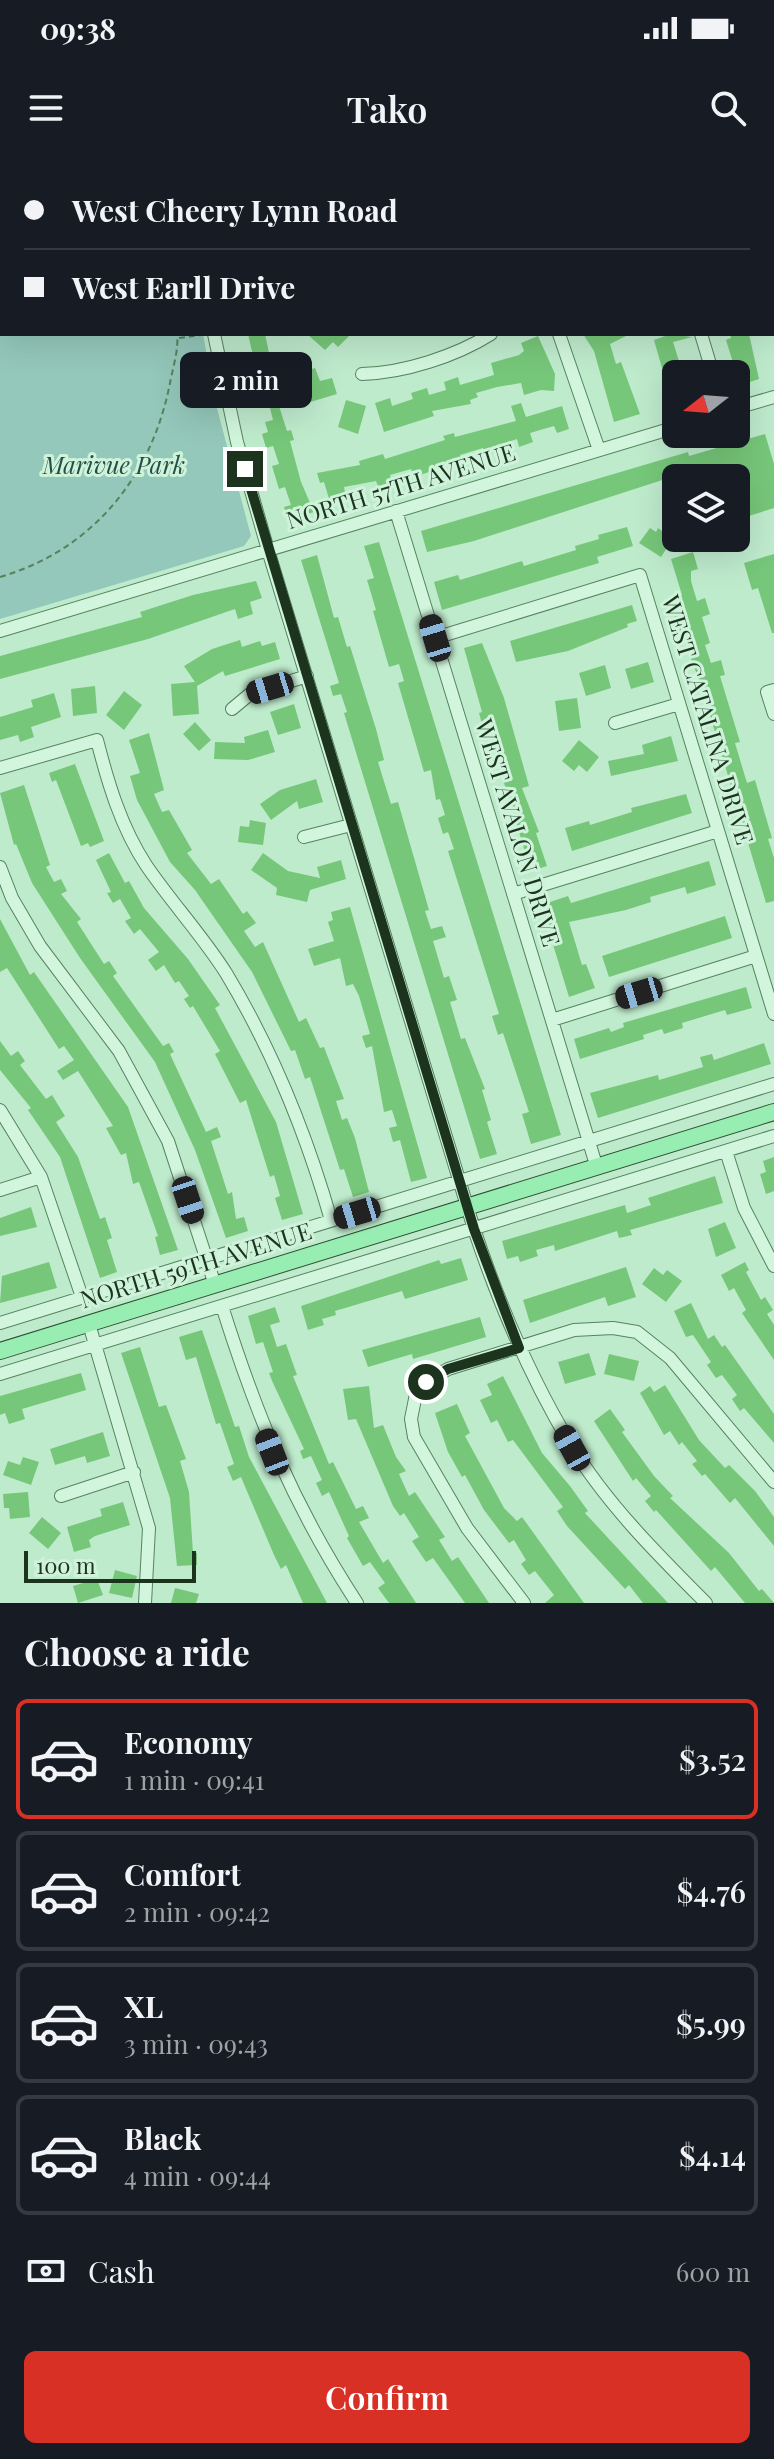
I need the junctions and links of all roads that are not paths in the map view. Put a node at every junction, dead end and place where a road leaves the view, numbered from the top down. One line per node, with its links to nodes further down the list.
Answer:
1 (212, 336): 12 (street)
2 (488, 336): 6 (street)
3 (560, 336): 10 (street)
4 (702, 336): 5 (street)
5 (709, 360)
6 (362, 374)
7 (774, 397): 8 (street)
8 (750, 404)
9 (662, 431): 10 (street, NORTH 57TH AVENUE)
10 (599, 450): 11 (street, NORTH 57TH AVENUE)
11 (396, 511): 12 (street, NORTH 57TH AVENUE); 14 (street, WEST AVALON DRIVE)
12 (268, 550): 13 (street, NORTH 57TH AVENUE); 15 (street)
13 (0, 631)
14 (435, 638): 17 (street, WEST CATALINA DRIVE); 26 (street, WEST AVALON DRIVE)
15 (307, 676): 18 (street); 22 (street)
16 (774, 690): 19 (street)
17 (679, 704): 20 (street); 23 (street, WEST CATALINA DRIVE)
18 (232, 709)
19 (774, 714)
20 (615, 723)
21 (0, 768): 41 (street)
22 (351, 825): 24 (street); 38 (street)
23 (718, 831): 26 (street); 27 (street, WEST CATALINA DRIVE)
24 (304, 837)
25 (0, 867): 43 (street)
26 (513, 894): 29 (street, WEST AVALON DRIVE)
27 (756, 956): 28 (street, WEST CATALINA DRIVE); 29 (street)
28 (774, 1014)
29 (552, 1020): 34 (street, WEST AVALON DRIVE)
30 (774, 1084): 34 (street, NORTH 59TH AVENUE)
31 (0, 1110): 37 (street)
32 (774, 1112): 36 (main road, NORTH 59TH AVENUE)
33 (774, 1136): 35 (street, NORTH 59TH AVENUE)
34 (589, 1141): 36 (street, WEST AVALON DRIVE); 38 (street, NORTH 59TH AVENUE)
35 (726, 1151): 42 (street, NORTH 59TH AVENUE); 44 (street)
36 (597, 1168): 40 (main road, NORTH 59TH AVENUE)
37 (41, 1177): 39 (street); 46 (street)
38 (460, 1181): 40 (street); 41 (street, NORTH 59TH AVENUE)
39 (0, 1190)
40 (468, 1207): 42 (street); 45 (main road, NORTH 59TH AVENUE)
41 (331, 1220): 43 (street, NORTH 59TH AVENUE)
42 (474, 1229): 47 (street, NORTH 59TH AVENUE); 51 (street)
43 (207, 1259): 45 (street); 46 (street, NORTH 59TH AVENUE)
44 (774, 1266)
45 (215, 1285): 49 (main road, NORTH 59TH AVENUE)
46 (82, 1297): 48 (street, NORTH 59TH AVENUE)
47 (222, 1306): 50 (street, NORTH 59TH AVENUE); 60 (street)
48 (0, 1323)
49 (89, 1324): 50 (street); 52 (main road, NORTH 59TH AVENUE)
50 (96, 1344): 53 (street, NORTH 59TH AVENUE); 56 (street)
51 (519, 1348): 55 (street); 57 (street); 62 (street)
52 (0, 1351)
53 (0, 1374)
54 (401, 1390): 55 (street)
55 (416, 1394): 61 (street)
56 (134, 1472): 58 (street); 59 (street)
57 (774, 1482)
58 (61, 1496)
59 (145, 1603)
60 (357, 1603)
61 (524, 1603)
62 (706, 1603)

